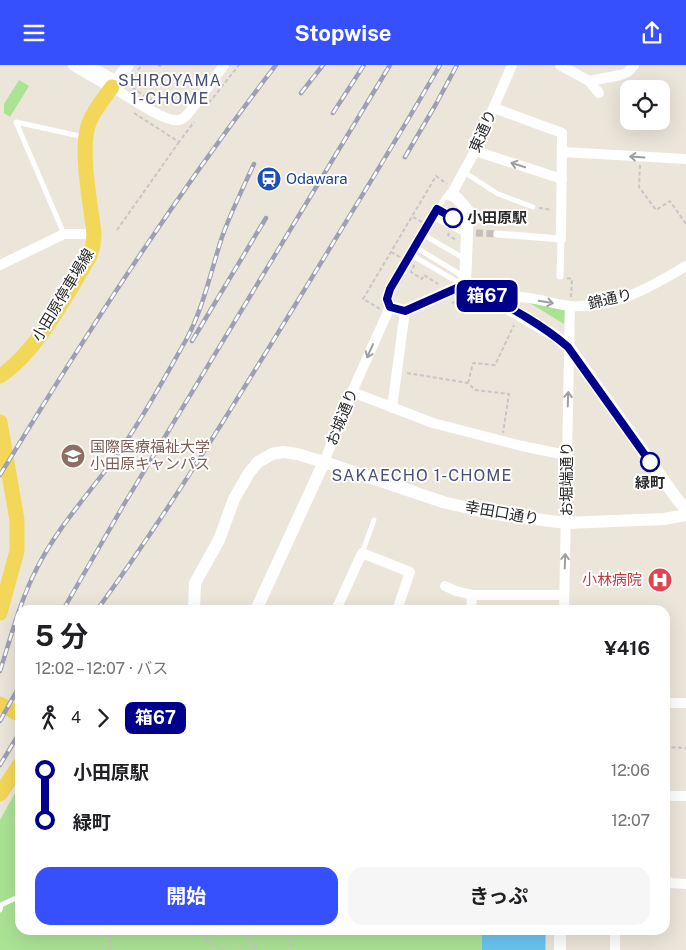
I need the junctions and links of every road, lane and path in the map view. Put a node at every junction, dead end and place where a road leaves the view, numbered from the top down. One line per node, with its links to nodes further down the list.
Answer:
1 (74, 65): 9 (street)
2 (88, 65): 9 (street)
3 (128, 65): 9 (street)
4 (224, 65): 9 (street)
5 (512, 65): 12 (street, 東通り)
6 (560, 65): 8 (street)
7 (634, 65): 8 (street)
8 (589, 81): 10 (street)
9 (119, 84): 11 (path); 13 (main road, 小田原停車場線)
10 (599, 93)
11 (158, 103)
12 (494, 108): 15 (street, 東通り); 16 (street)
13 (86, 137): 28 (lane); 29 (main road, 小田原停車場線)
14 (179, 141): 27 (path)
15 (474, 151): 19 (street, 東通り); 20 (street, one-way to 15)
16 (563, 152): 17 (street, one-way to 16); 20 (street)
17 (640, 157): 18 (street); 26 (path)
18 (686, 159)
19 (464, 172): 21 (street, 東通り); 22 (lane)
20 (562, 179): 24 (street)
21 (450, 190): 23 (lane); 31 (street); 48 (path)
22 (533, 207): 24 (path)
23 (437, 209): 25 (lane); 31 (lane)
24 (562, 211): 34 (street)
25 (433, 217): 30 (lane); 31 (lane)
26 (686, 224)
27 (117, 230)
28 (64, 234): 29 (street); 38 (street)
29 (94, 234): 53 (main road, 小田原停車場線)
30 (422, 234): 35 (lane); 37 (lane)
31 (464, 234): 33 (path); 37 (street)
32 (497, 234): 34 (street)
33 (448, 235)
34 (561, 239): 41 (street)
35 (415, 247): 36 (lane); 43 (lane)
36 (410, 254): 43 (lane); 48 (lane)
37 (466, 260): 43 (street)
38 (0, 265)
39 (686, 266): 46 (street, 錦通り)
40 (413, 273): 42 (path)
41 (560, 276): 46 (path)
42 (433, 281)
43 (466, 284): 45 (street); 49 (street)
44 (472, 301): 47 (path)
45 (498, 302): 46 (street, 錦通り, one-way to 46); 51 (street)
46 (570, 303): 51 (street, お堀端通り)
47 (447, 305)
48 (386, 308): 49 (street); 55 (street, お城通り, one-way to 55)
49 (405, 311): 52 (street)
50 (514, 325): 54 (path)
51 (568, 347): 59 (street, お堀端通り, one-way to 51); 61 (street)
52 (397, 372): 54 (path); 56 (street)
53 (0, 376)
54 (468, 383): 58 (path)
55 (352, 392): 56 (street); 60 (street, お城通り)
56 (392, 408): 58 (street)
57 (0, 422): 75 (main road)
58 (502, 440): 59 (street)
59 (566, 455): 64 (street, お堀端通り)
60 (324, 462): 64 (street, 幸田口通り); 69 (street, 幸田口通り); 70 (street, お城通り)
61 (686, 509)
62 (686, 515): 64 (street, 幸田口通り)
63 (374, 520): 65 (lane)
64 (566, 523): 68 (street, お堀端通り, one-way to 64)
65 (362, 553): 71 (street); 72 (street)
66 (445, 586): 67 (street)
67 (472, 595): 68 (street); 73 (street)
68 (564, 595): 74 (street, お堀端通り)
69 (194, 605)
70 (258, 605)
71 (338, 605)
72 (399, 605)
73 (471, 605)
74 (564, 605)
75 (0, 613)
76 (670, 703): 77 (street)
77 (686, 703)
78 (0, 704): 79 (main road)
79 (15, 712)
80 (670, 747): 81 (path)
81 (686, 748)
82 (15, 772): 83 (main road)
83 (0, 794)
84 (670, 796): 85 (street)
85 (686, 796)
86 (670, 883): 87 (street)
87 (686, 884)
88 (15, 898): 89 (lane)
89 (0, 910)
90 (111, 935): 97 (path)
91 (206, 935): 98 (path)
92 (255, 935): 96 (path)
93 (290, 935): 101 (path)
94 (560, 935): 102 (street)
95 (615, 935): 103 (street)
96 (248, 940): 99 (path); 100 (path)
97 (110, 950)
98 (223, 950)
99 (239, 950)
100 (258, 950)
101 (291, 950)
102 (560, 950)
103 (615, 950)

